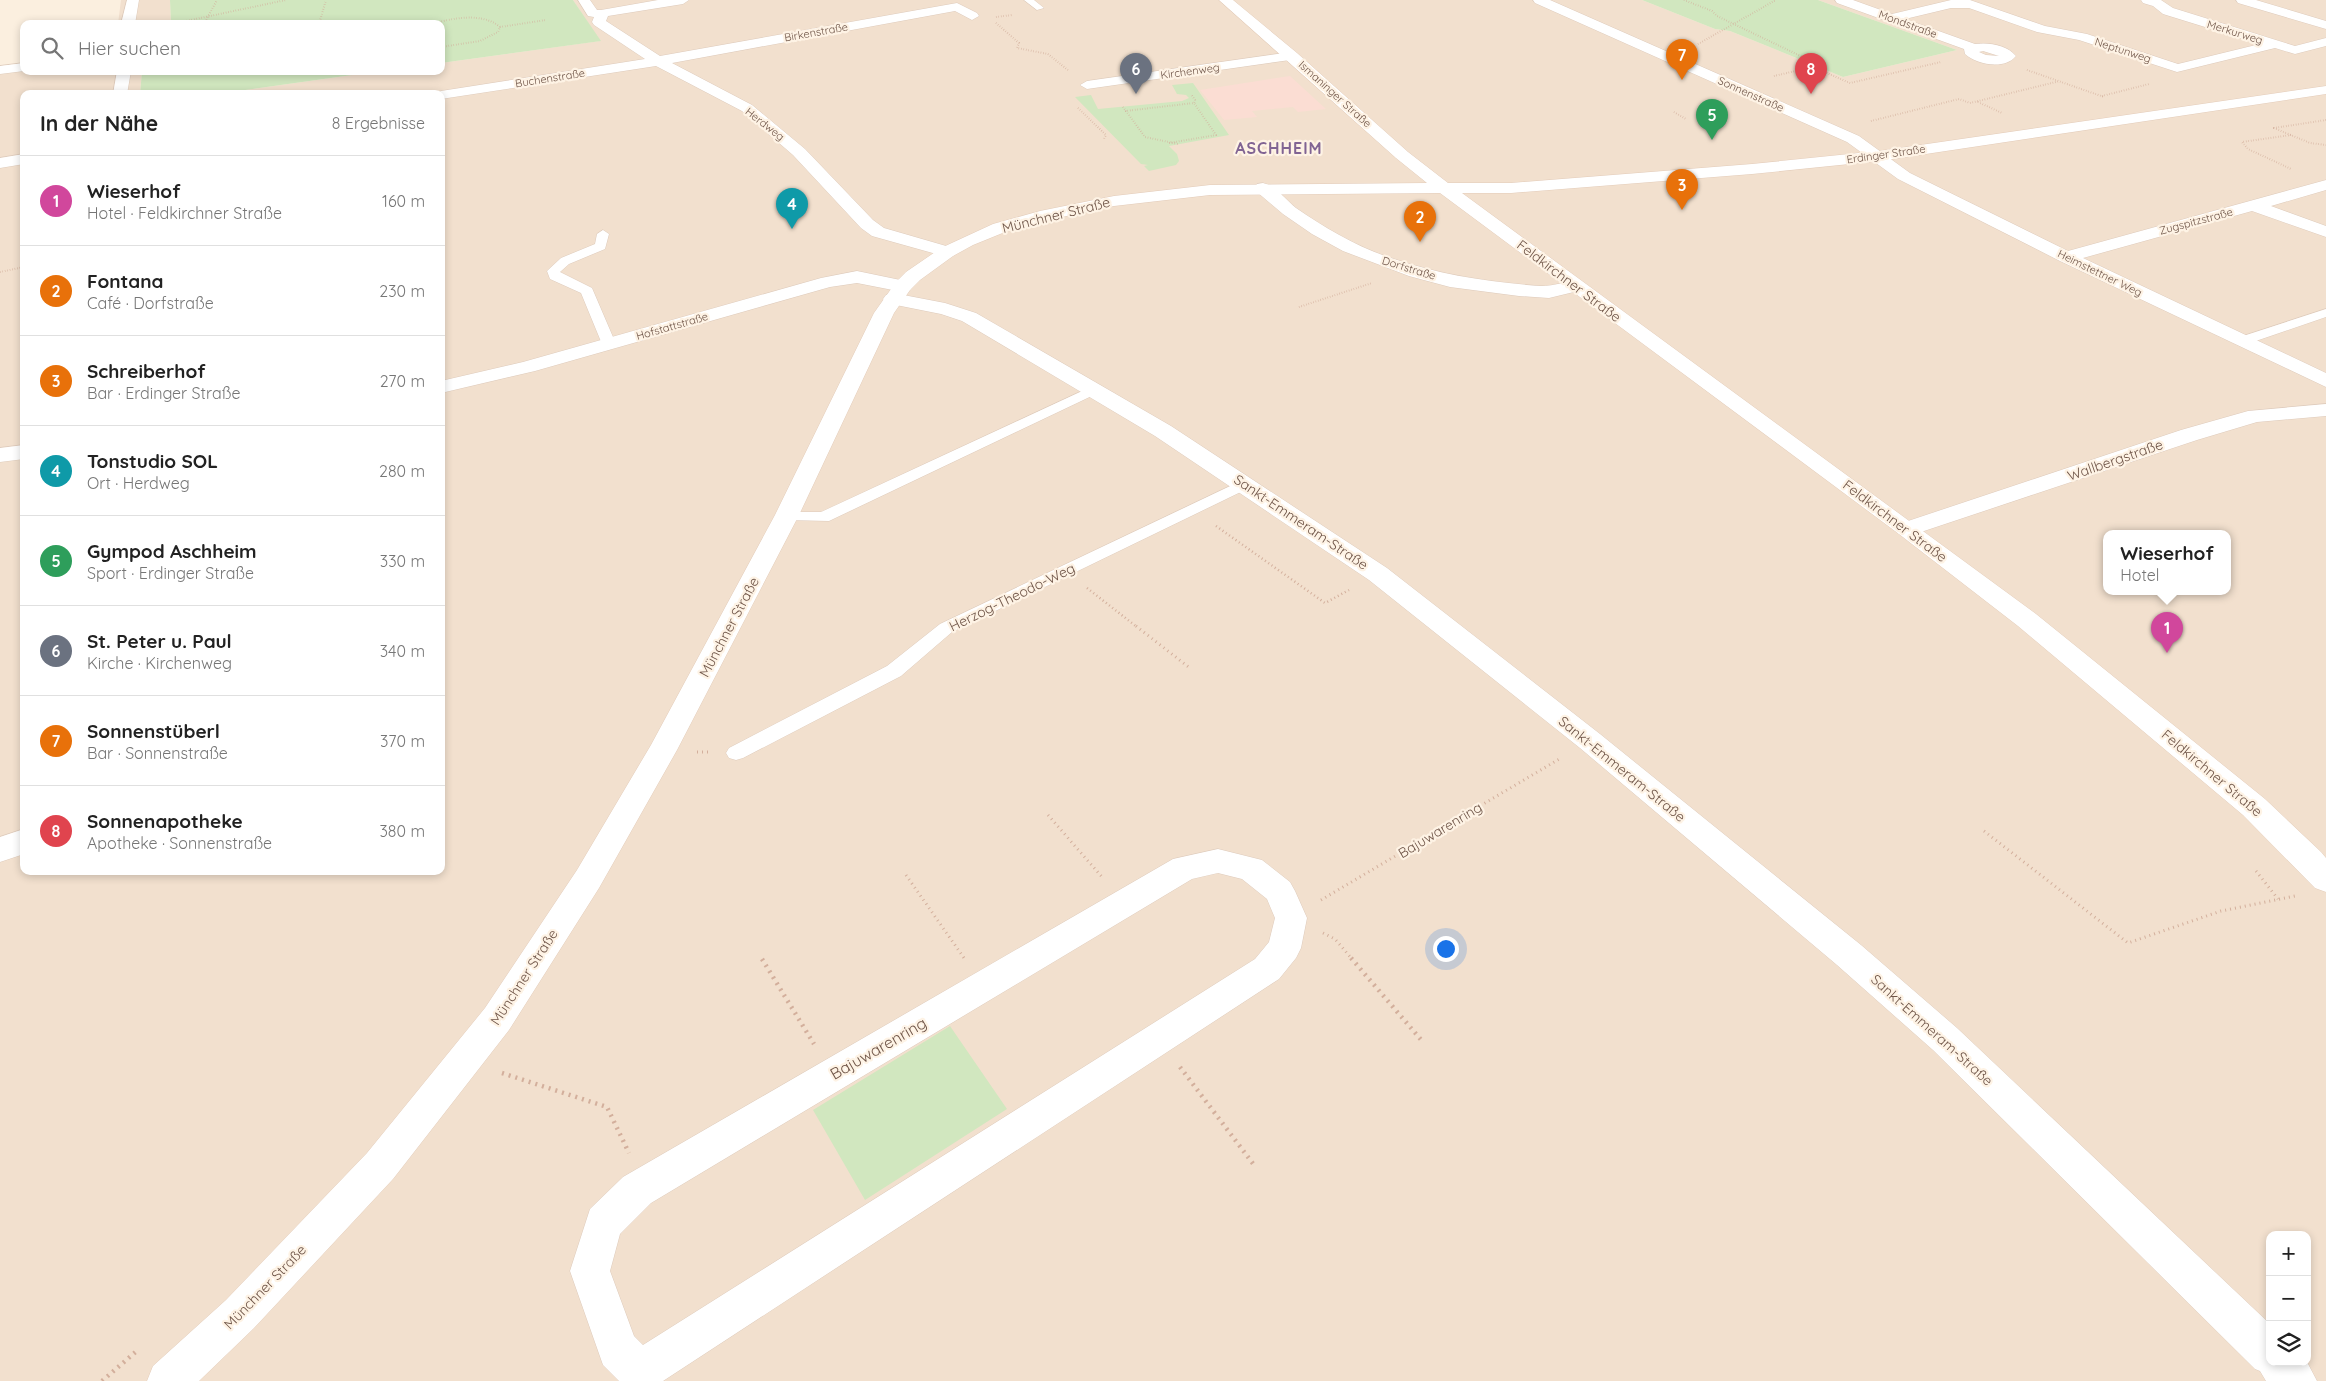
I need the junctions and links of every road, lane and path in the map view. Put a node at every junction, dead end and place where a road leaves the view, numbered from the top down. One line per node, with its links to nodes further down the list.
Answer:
1 (133, 0): 22 (street)
2 (217, 0): 19 (path)
3 (286, 0): 19 (path)
4 (326, 0): 25 (path)
5 (584, 0): 18 (street, Herdweg)
6 (683, 0): 18 (street)
7 (1028, 0): 17 (lane)
8 (1225, 0): 36 (street, Ismaninger Straße)
9 (1539, 0): 35 (street, Sonnenstraße)
10 (1684, 0): 28 (path)
11 (1776, 0): 28 (path)
12 (1841, 0): 21 (street, Mondstraße)
13 (1985, 0): 16 (street, Neptunweg)
14 (2147, 0): 32 (street, Merkurweg)
15 (2242, 0): 29 (street)
16 (1970, 4): 21 (street, Neptunweg); 32 (street, Neptunweg)
17 (1040, 8): 20 (path)
18 (602, 14): 38 (street, Herdweg)
19 (209, 16): 23 (path); 24 (path)
20 (972, 16): 38 (street, Birkenstraße); 44 (path)
21 (1891, 18): 34 (street, Mondstraße)
22 (129, 20)
23 (190, 20)
24 (206, 20)
25 (320, 20)
26 (546, 20): 30 (path)
27 (445, 21): 30 (path)
28 (1736, 24): 34 (path); 35 (path)
29 (2326, 25)
30 (500, 27): 33 (path)
31 (2326, 42): 32 (street, Merkurweg)
32 (2276, 44)
33 (445, 46)
34 (1974, 51): 37 (street, Mondstraße)
35 (1664, 55): 55 (street, Sonnenstraße)
36 (1292, 56): 41 (street, Kirchenweg); 67 (street, Ismaninger Straße)
37 (2001, 60): 43 (path)
38 (658, 61): 47 (street, Buchenstraße); 71 (street, Herdweg)
39 (20, 68): 40 (street)
40 (0, 70)
41 (1179, 73): 44 (street, Kirchenweg); 49 (path)
42 (123, 75): 45 (street)
43 (2060, 82): 48 (path); 55 (path)
44 (1087, 85): 57 (path)
45 (121, 90)
46 (2326, 90): 61 (street, Erdinger Straße)
47 (445, 94)
48 (2101, 96)
49 (1194, 103): 51 (path); 58 (path)
50 (1123, 107): 51 (path)
51 (1125, 111): 58 (path)
52 (1674, 112): 53 (path)
53 (1686, 119)
54 (2326, 120): 56 (path)
55 (1834, 131): 61 (street, Sonnenstraße)
56 (2291, 135): 60 (path); 64 (path)
57 (1104, 140)
58 (1169, 143): 59 (path)
59 (1178, 144)
60 (2326, 145)
61 (1879, 156): 67 (street, Erdinger Straße); 72 (street, Heimstettner Weg)
62 (20, 160): 63 (street)
63 (0, 163)
64 (2291, 169)
65 (2326, 185): 68 (street, Zugspitzstraße)
66 (1263, 188): 67 (street, Münchner Straße); 71 (street, Münchner Straße); 76 (street, Dorfstraße)
67 (1444, 188): 76 (street, Feldkirchner Straße)
68 (2253, 205): 69 (street); 72 (street, Zugspitzstraße)
69 (2326, 232)
70 (603, 234): 81 (lane)
71 (947, 252): 77 (street, Münchner Straße)
72 (2066, 257): 80 (street, Heimstettner Weg)
73 (20, 268): 74 (path)
74 (0, 272)
75 (1376, 282): 78 (path)
76 (1575, 286): 91 (street, Feldkirchner Straße)
77 (898, 292): 81 (street, Hofstattstraße); 84 (street, Sankt-Emmeram-Straße); 90 (street, Münchner Straße)
78 (1299, 307)
79 (2326, 313): 80 (lane)
80 (2242, 341): 82 (street, Heimstettner Weg)
81 (609, 344): 83 (street, Hofstattstraße)
82 (2326, 381)
83 (445, 386)
84 (1093, 390): 88 (street, Sankt-Emmeram-Straße); 90 (lane)
85 (2326, 410): 91 (street, Wallbergstraße)
86 (20, 452): 87 (street)
87 (0, 455)
88 (1245, 484): 89 (lane, Herzog-Theodo-Weg); 93 (street, Sankt-Emmeram-Straße)
89 (1194, 509): 92 (lane, Herzog-Theodo-Weg); 93 (path)
90 (787, 515): 112 (street, Münchner Straße)
91 (1907, 529): 103 (street, Feldkirchner Straße)
92 (1065, 571): 94 (path); 96 (lane, Herzog-Theodo-Weg)
93 (1378, 574): 95 (street, Sankt-Emmeram-Straße)
94 (1191, 669)
95 (1590, 741): 107 (path, Bajuwarenring); 117 (street, Sankt-Emmeram-Straße)
96 (736, 753)
97 (1048, 815): 106 (path)
98 (1984, 831): 105 (path)
99 (20, 842): 100 (street)
100 (0, 850)
101 (2256, 871): 105 (path)
102 (906, 875): 109 (path)
103 (2326, 879)
104 (2296, 896): 105 (path)
105 (2278, 899)
106 (1125, 903): 107 (street, Bajuwarenring); 109 (street, Bajuwarenring)
107 (1291, 918): 110 (street, Bajuwarenring); 111 (path)
108 (762, 959): 113 (path)
109 (983, 987): 113 (street, Bajuwarenring)
110 (1159, 1038): 114 (path); 119 (street, Bajuwarenring)
111 (1423, 1042)
112 (465, 1061): 115 (path); 121 (street, Münchner Straße)
113 (833, 1075): 115 (street, Bajuwarenring)
114 (1254, 1166)
115 (637, 1190): 119 (street, Bajuwarenring)
116 (145, 1345): 120 (path)
117 (2266, 1350)
118 (2282, 1366): 122 (street)
119 (640, 1377)
120 (102, 1381)
121 (168, 1381)
122 (2296, 1381)

